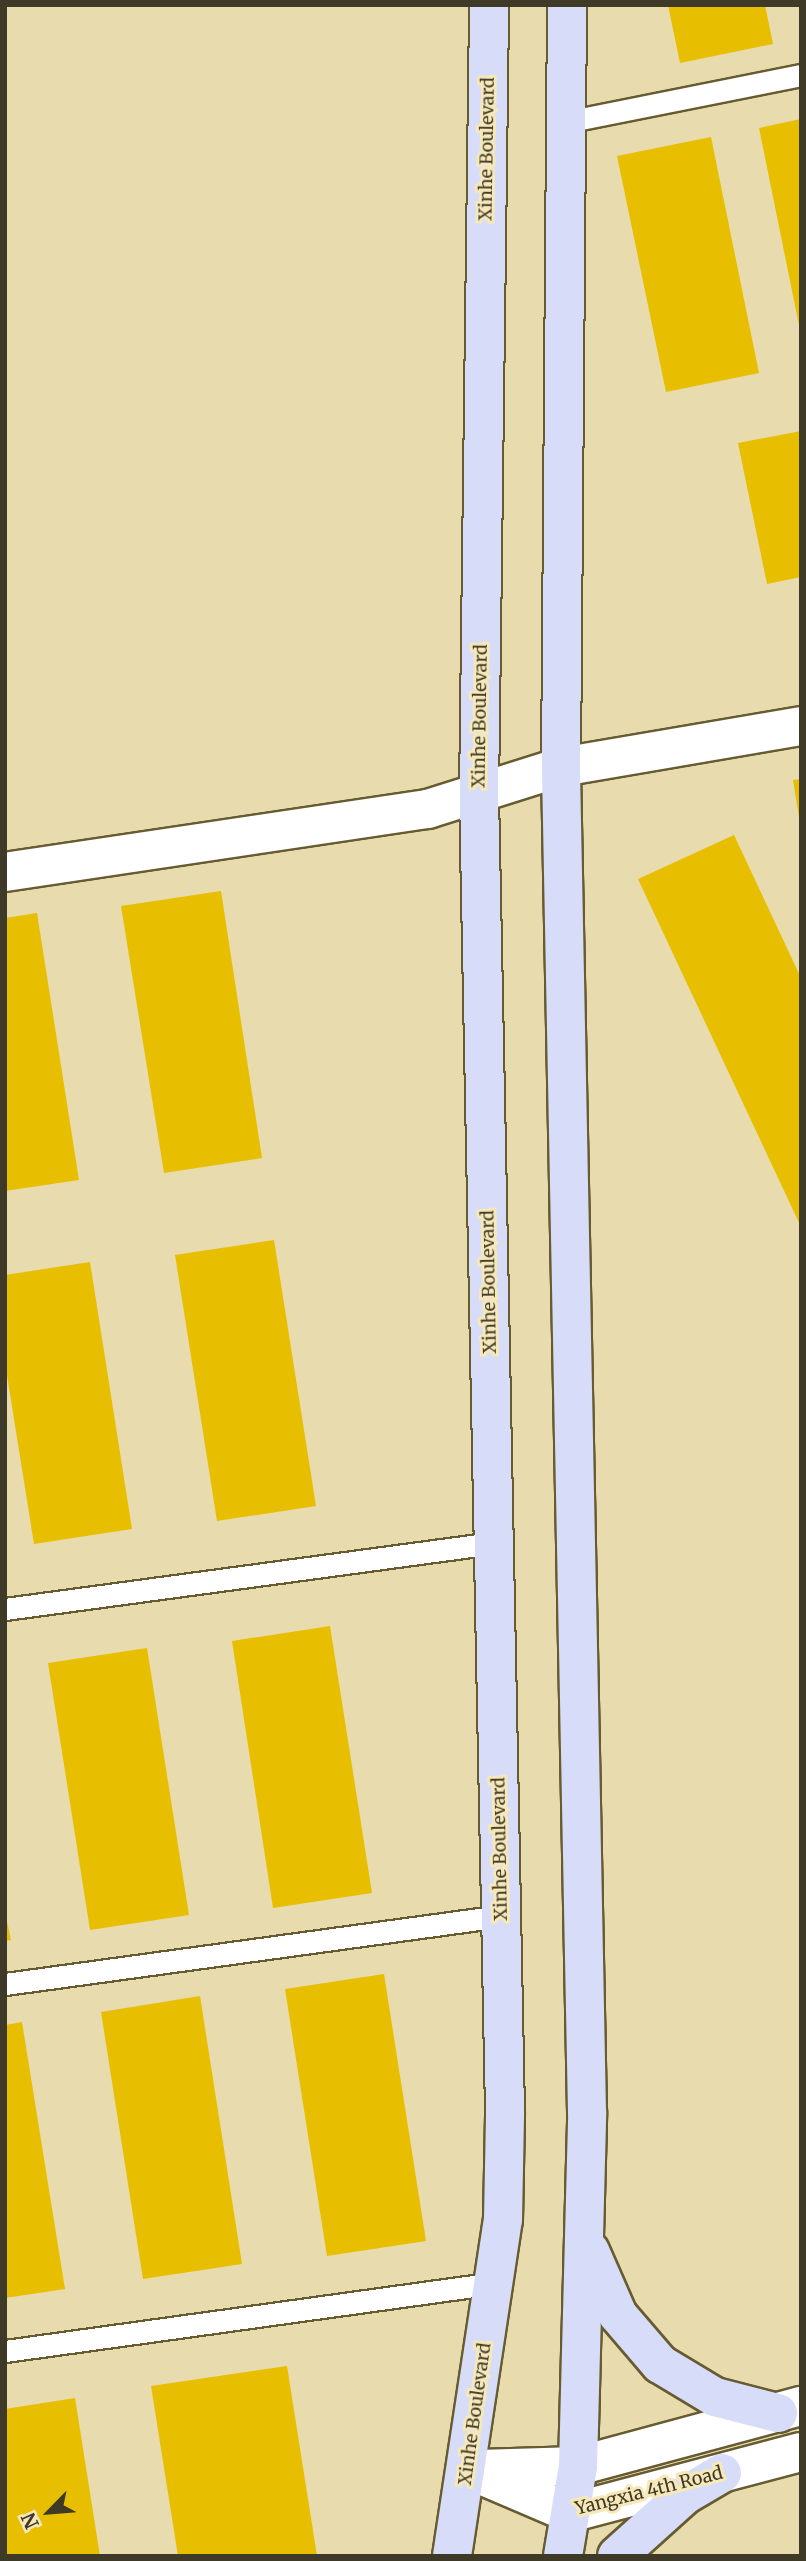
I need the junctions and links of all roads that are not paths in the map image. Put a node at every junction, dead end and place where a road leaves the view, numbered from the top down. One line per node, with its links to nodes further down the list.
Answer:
1 (489, 5): 7 (main road, Xinhe Boulevard)
2 (567, 5): 4 (main road)
3 (801, 75): 4 (lane)
4 (566, 122): 6 (main road)
5 (801, 726): 6 (street)
6 (561, 767): 7 (street); 13 (main road)
7 (479, 794): 8 (street); 9 (main road, Xinhe Boulevard)
8 (5, 872)
9 (494, 1543): 10 (lane); 11 (main road, Xinhe Boulevard)
10 (5, 1609)
11 (501, 1916): 12 (lane); 14 (main road, Xinhe Boulevard)
12 (5, 1984)
13 (585, 2224): 16 (main road); 18 (main road)
14 (494, 2283): 15 (lane); 19 (main road, Xinhe Boulevard)
15 (5, 2351)
16 (789, 2409): 18 (street)
17 (801, 2452): 20 (street, Yangxia 4th Road)
18 (578, 2466): 19 (street); 21 (main road)
19 (467, 2469): 21 (street, Yangxia 4th Road); 22 (main road, Xinhe Boulevard)
20 (722, 2473): 21 (street, Yangxia 4th Road); 24 (main road)
21 (570, 2513): 23 (main road)
22 (452, 2556)
23 (564, 2556)
24 (617, 2556)

